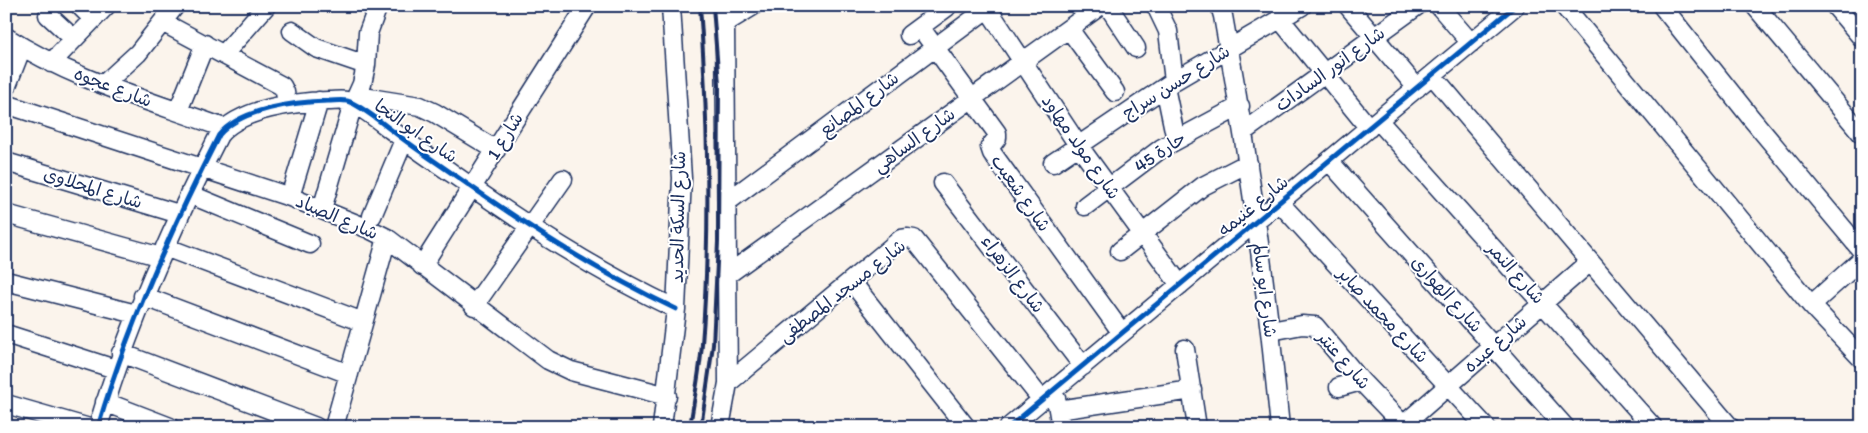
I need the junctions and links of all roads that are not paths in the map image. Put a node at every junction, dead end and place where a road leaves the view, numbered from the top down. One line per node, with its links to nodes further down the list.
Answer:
1 (80, 6): 27 (street)
2 (106, 6): 27 (street)
3 (175, 6): 28 (street)
4 (266, 6): 41 (street)
5 (378, 6): 44 (street)
6 (587, 6): 66 (street, شارع 1)
7 (671, 6): 104 (street, شارع السكة الحديد)
8 (754, 6): 25 (street)
9 (1100, 6): 29 (street, شارع الساهي)
10 (1108, 6): 39 (street)
11 (1156, 6): 47 (street)
12 (1220, 6): 40 (street, شارع ابو سالم)
13 (1302, 6): 26 (street, شارع حسن سراج)
14 (1348, 6): 32 (street)
15 (1417, 6): 32 (street, شارع انور السادات)
16 (1439, 6): 35 (street)
17 (1514, 6): 35 (street, شارع غنيمه)
18 (1564, 6): 102 (street)
19 (1662, 6): 90 (street)
20 (1755, 6): 62 (street)
21 (947, 7): 38 (street, شارع شعيب)
22 (988, 7): 38 (street, شارع المصانع); 42 (street, شارع مولد مهاود)
23 (1838, 7): 33 (street)
24 (48, 15): 34 (street)
25 (724, 15): 78 (street)
26 (1280, 19): 40 (street, شارع حسن سراج); 45 (street, شارع النمر)
27 (93, 20): 34 (street)
28 (164, 23): 36 (street); 48 (street)
29 (1069, 29): 42 (street, شارع الساهي); 51 (street)
30 (292, 31): 44 (street)
31 (6, 37): 37 (street, شارع عجوه)
32 (1374, 37): 45 (street, شارع انور السادات); 50 (street)
33 (1862, 38)
34 (74, 39): 43 (street)
35 (1471, 43): 46 (street, شارع غنيمه)
36 (205, 44): 41 (street); 58 (street)
37 (22, 47): 43 (street, شارع عجوه); 49 (street)
38 (935, 48): 52 (street, شارع شعيب); 78 (street, شارع المصانع)
39 (1136, 48)
40 (1229, 49): 47 (street, شارع حسن سراج); 57 (street, شارع ابو سالم)
41 (224, 54): 56 (street)
42 (1023, 62): 52 (street, شارع الساهي); 65 (street, شارع مولد مهاود)
43 (51, 63): 48 (street, شارع عجوه)
44 (366, 65): 53 (street)
45 (1324, 74): 59 (street, شارع النمر); 61 (street, شارع انور السادات)
46 (1433, 76): 50 (street, شارع غنيمه); 94 (street)
47 (1169, 84): 64 (street); 65 (street, شارع حسن سراج)
48 (102, 85): 58 (street, شارع عجوه)
49 (6, 88)
50 (1417, 88): 59 (street, شارع غنيمه)
51 (1115, 92)
52 (972, 99): 96 (street, شارع الساهي); 108 (street, شارع شعيب)
53 (355, 100): 54 (street, شارع ابو النجا); 63 (street, شارع ابو النجا); 66 (street); 81 (street)
54 (319, 101): 56 (street, شارع ابو النجا); 77 (street)
55 (6, 104): 71 (street, شارع الصياد)
56 (287, 105): 60 (street, شارع ابو النجا)
57 (1240, 106): 61 (street, شارع ابو سالم); 64 (street, حارة 45)
58 (178, 112): 60 (street, شارع عجوه)
59 (1374, 124): 67 (street, شارع غنيمه); 101 (street, شارع النمر)
60 (224, 128): 71 (street)
61 (1244, 132): 70 (street, شارع ابو سالم)
62 (1862, 134)
63 (404, 140): 74 (street, شارع ابو النجا); 84 (street)
64 (1176, 140): 75 (street, حارة 45)
65 (1078, 144): 69 (street, شارع حسن سراج); 75 (street, شارع مولد مهاود)
66 (496, 150): 74 (street, شارع 1)
67 (1329, 161): 79 (street, شارع غنيمه); 110 (street, شارع الهوارى)
68 (6, 162): 83 (street, شارع المحلاوى)
69 (1053, 163)
70 (1248, 163): 85 (street, شارع ابو سالم); 87 (street)
71 (202, 168): 76 (street); 77 (street, شارع الصياد)
72 (562, 179): 86 (street)
73 (943, 182): 114 (street, شارع الزهراء)
74 (472, 188): 86 (street, شارع ابو النجا); 95 (street, شارع 1)
75 (1109, 188): 80 (street, حارة 45); 87 (street, شارع مولد مهاود)
76 (189, 194): 83 (street); 89 (street)
77 (290, 197): 81 (street, شارع الصياد)
78 (727, 202): 96 (street)
79 (1279, 202): 85 (street, شارع غنيمه); 118 (street, شارع محمد صابر)
80 (1085, 206)
81 (322, 209): 88 (street, شارع الصياد)
82 (6, 214): 91 (street)
83 (180, 214): 91 (street)
84 (372, 216)
85 (1256, 220): 99 (street, شارع غنيمه); 107 (street, شارع ابو سالم)
86 (530, 226): 103 (street); 104 (street, شارع ابو النجا)
87 (1142, 233): 92 (street); 99 (street, شارع مولد مهاود)
88 (386, 238): 95 (street, شارع الصياد); 106 (street)
89 (310, 244)
90 (1862, 251)
91 (163, 252): 100 (street); 106 (street)
92 (1120, 252)
93 (1862, 259): 102 (street)
94 (1590, 262): 101 (street, شارع عبده); 141 (street)
95 (422, 266): 103 (street, شارع الصياد)
96 (728, 275): 117 (street)
97 (851, 280): 117 (street, شارع مسجد المصطفى); 121 (street, شارع مسجد المصطفى); 134 (street)
98 (6, 281): 105 (street)
99 (1180, 285): 108 (street, شارع غنيمه)
100 (143, 296): 105 (street); 115 (street)
101 (1543, 303): 110 (street, شارع عبده); 140 (street, شارع النمر)
102 (1811, 305): 112 (street)
103 (474, 306): 122 (street, شارع الصياد)
104 (676, 309): 122 (street, شارع السكة الحديد)
105 (136, 314): 113 (street)
106 (363, 322): 115 (street)
107 (1271, 330): 116 (street, شارع عنتر); 137 (street, شارع ابو سالم)
108 (1122, 333): 114 (street, شارع غنيمه)
109 (6, 334): 113 (street)
110 (1494, 346): 118 (street, شارع عبده); 139 (street, شارع الهوارى)
111 (1185, 349): 120 (street)
112 (1862, 359)
113 (118, 361): 123 (street); 130 (street)
114 (1083, 366): 121 (street, شارع غنيمه)
115 (349, 374): 131 (street)
116 (1361, 382): 119 (street); 126 (street, شارع عنتر)
117 (728, 383): 133 (street)
118 (1448, 386): 126 (street, شارع عبده); 138 (street, شارع محمد صابر)
119 (1338, 387)
120 (1192, 390): 125 (street); 136 (street)
121 (1048, 394): 125 (street); 135 (street, شارع غنيمه)
122 (666, 396): 132 (street, شارع السكة الحديد)
123 (105, 402): 128 (street); 129 (street)
124 (6, 404): 127 (street)
125 (1060, 418)
126 (1403, 426)
127 (86, 427)
128 (98, 427)
129 (170, 427)
130 (316, 427)
131 (334, 427)
132 (662, 427)
133 (720, 427)
134 (966, 427)
135 (1009, 427)
136 (1198, 427)
137 (1280, 427)
138 (1486, 427)
139 (1565, 427)
140 (1653, 427)
141 (1730, 427)

